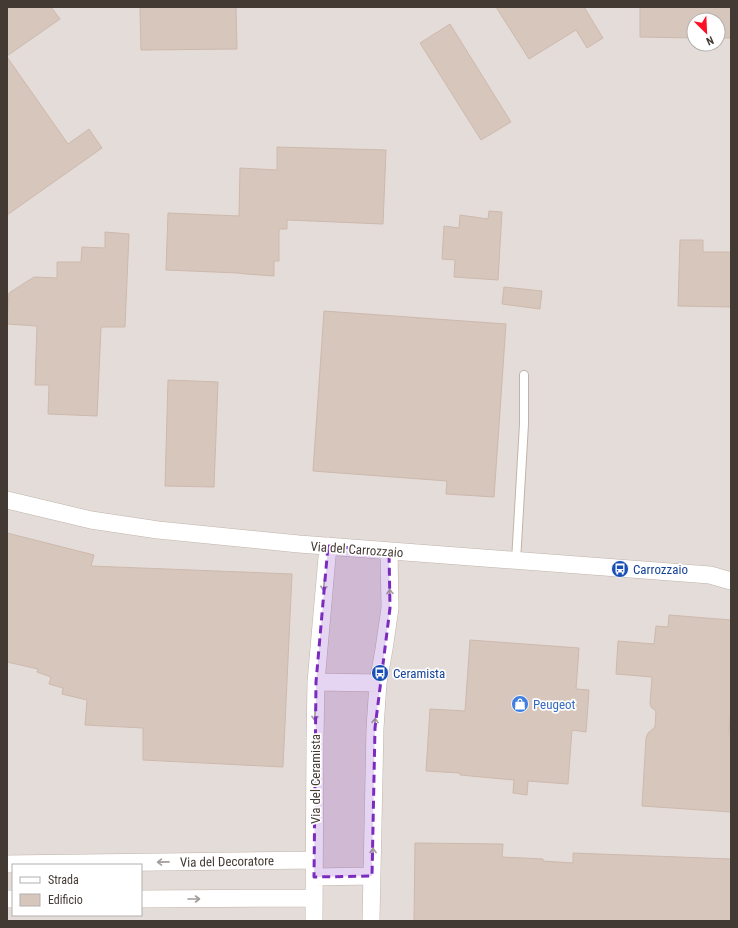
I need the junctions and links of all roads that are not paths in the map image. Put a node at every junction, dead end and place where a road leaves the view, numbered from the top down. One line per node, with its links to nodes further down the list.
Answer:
1 (524, 374): 5 (lane)
2 (7, 500): 3 (street, Via del Carrozzaio)
3 (328, 546): 4 (street, Via del Carrozzaio); 9 (street, Via del Ceramista, one-way to 9)
4 (388, 551): 5 (street, Via del Carrozzaio); 10 (street, one-way to 4)
5 (516, 561): 7 (street, Via del Carrozzaio)
6 (731, 570): 7 (street, Via del Carrozzaio)
7 (710, 575): 8 (street, Via del Carrozzaio)
8 (731, 581)
9 (316, 682): 10 (street); 14 (street, Via del Ceramista, one-way to 14)
10 (378, 683): 15 (street, one-way to 10)
11 (7, 864): 12 (street, Via del Decoratore)
12 (140, 864)
13 (142, 864): 14 (street, Via del Decoratore, one-way to 13)
14 (314, 868): 15 (street); 16 (street, Via del Ceramista)
15 (372, 876): 19 (street)
16 (314, 898): 17 (street, one-way to 16); 18 (street, Via del Ceramista)
17 (142, 899)
18 (314, 921)
19 (371, 921)

